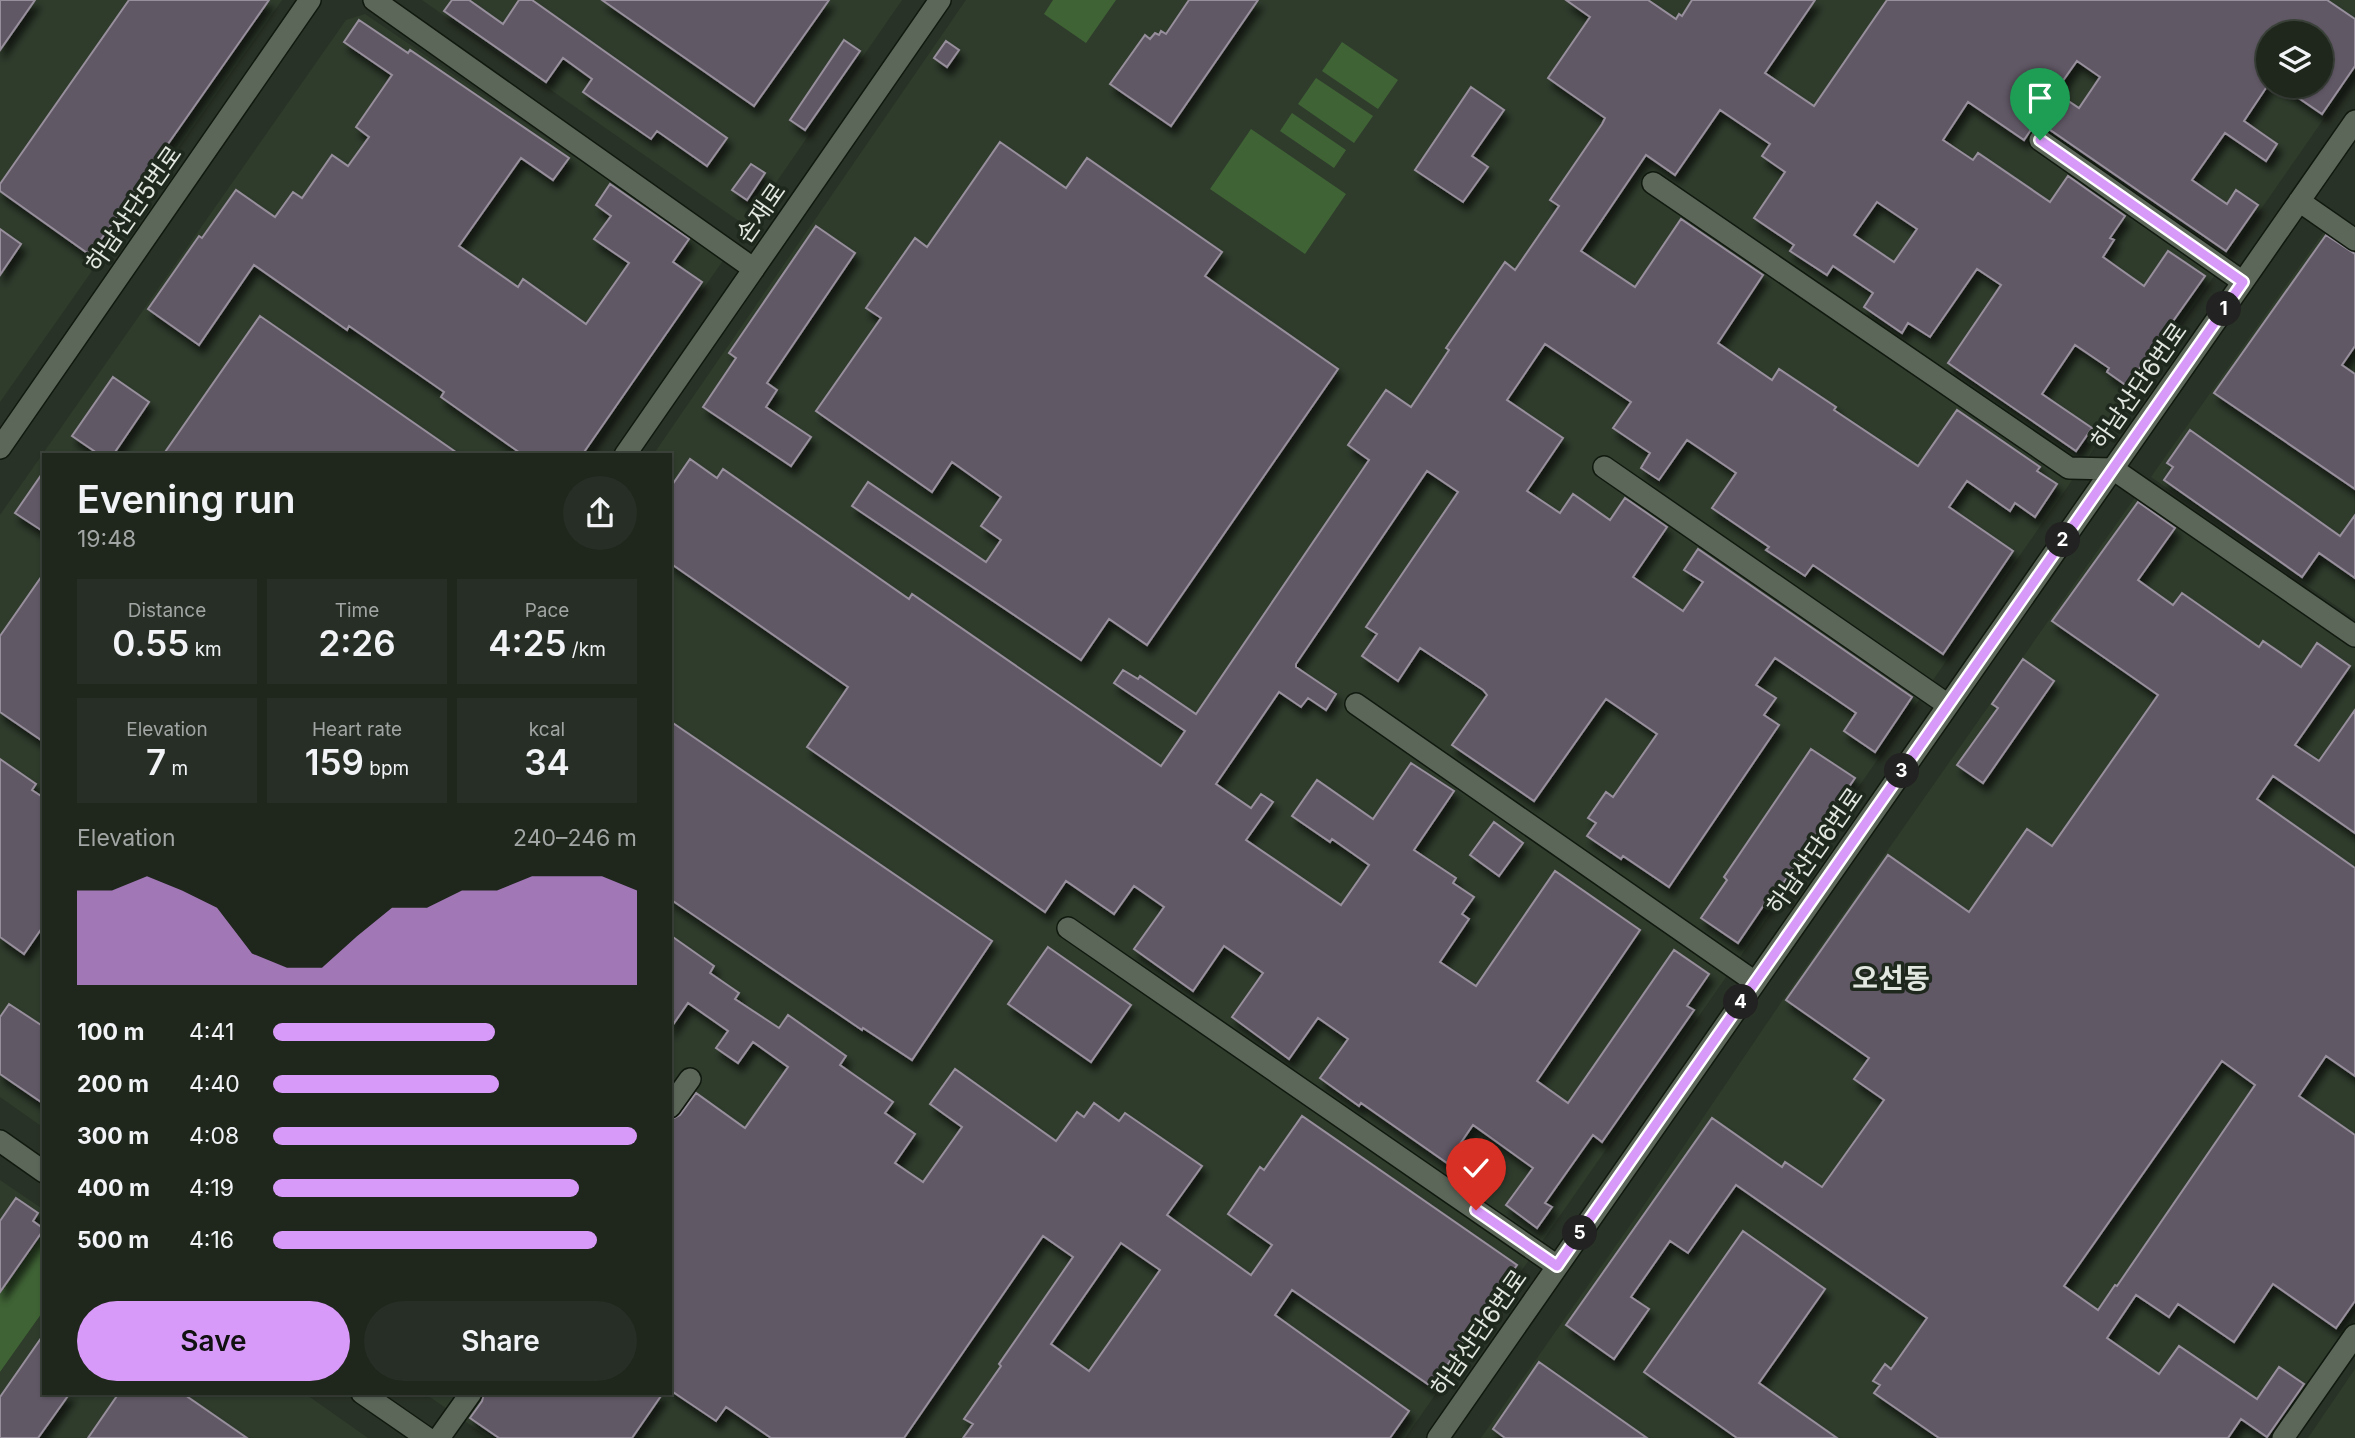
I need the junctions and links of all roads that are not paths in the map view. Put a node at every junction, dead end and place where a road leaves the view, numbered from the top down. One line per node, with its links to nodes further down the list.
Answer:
1 (310, 0): 11 (street, 하남산단5번로)
2 (374, 0): 9 (street)
3 (940, 0): 9 (street, 손재로)
4 (2355, 121): 7 (street, 하남산단6번로)
5 (2040, 140): 10 (street)
6 (1653, 183): 14 (street)
7 (2299, 201): 8 (street); 10 (street, 하남산단6번로)
8 (2355, 240)
9 (754, 269): 12 (street, 손재로)
10 (2243, 282): 14 (street, 하남산단6번로)
11 (0, 448)
12 (626, 453)
13 (1604, 467): 17 (street)
14 (2113, 469): 15 (street); 17 (street, 하남산단6번로)
15 (2355, 636)
16 (1356, 704): 19 (street)
17 (1948, 705): 19 (street, 하남산단6번로)
18 (1068, 928): 24 (street)
19 (1755, 982): 24 (street, 하남산단6번로)
20 (690, 1079): 21 (street)
21 (672, 1104)
22 (0, 1141): 23 (street)
23 (42, 1171)
24 (1557, 1266): 30 (street, 하남산단6번로)
25 (2355, 1335): 31 (street)
26 (365, 1395): 28 (street)
27 (470, 1395): 29 (street)
28 (427, 1438)
29 (439, 1438)
30 (1438, 1438)
31 (2283, 1438)

